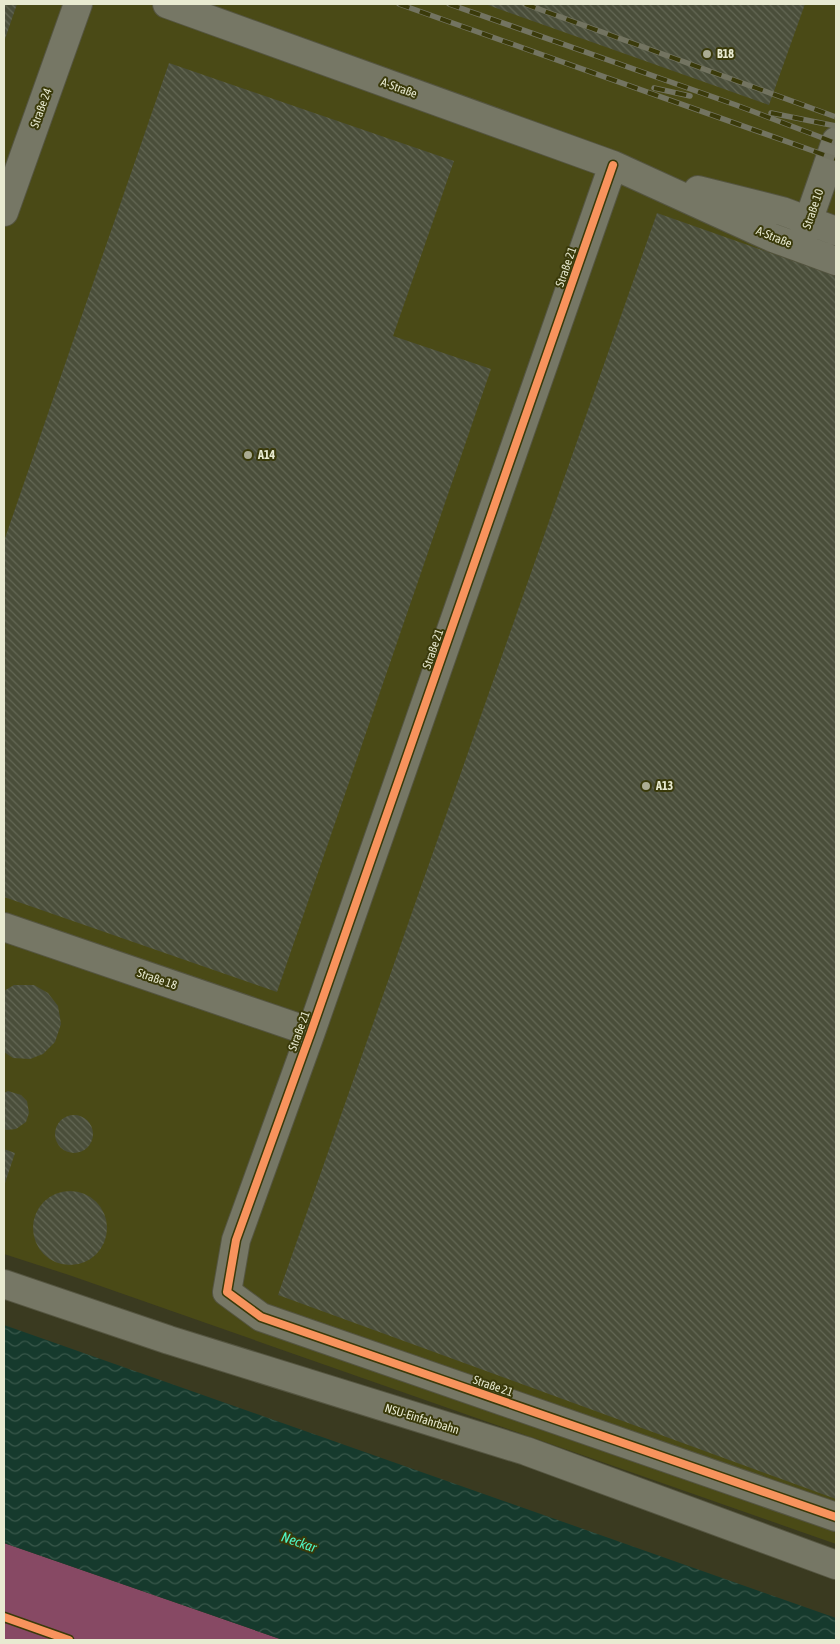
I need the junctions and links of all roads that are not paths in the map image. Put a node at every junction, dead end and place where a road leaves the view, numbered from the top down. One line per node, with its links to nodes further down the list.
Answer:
1 (78, 4): 5 (street, Straße 24)
2 (167, 4): 4 (street, A-Straße)
3 (836, 141): 6 (street, Straße 10)
4 (622, 168): 6 (street, A-Straße); 8 (street, A-Straße); 11 (street, Straße 21)
5 (4, 212)
6 (809, 220): 7 (street, A-Straße); 8 (street, Straße 10)
7 (836, 230)
8 (800, 248): 9 (street, A-Straße)
9 (836, 261)
10 (4, 927): 11 (street, Straße 18)
11 (311, 1032): 13 (street, Straße 21)
12 (4, 1284): 14 (street, NSU-Einfahrbahn)
13 (836, 1517)
14 (836, 1565)

